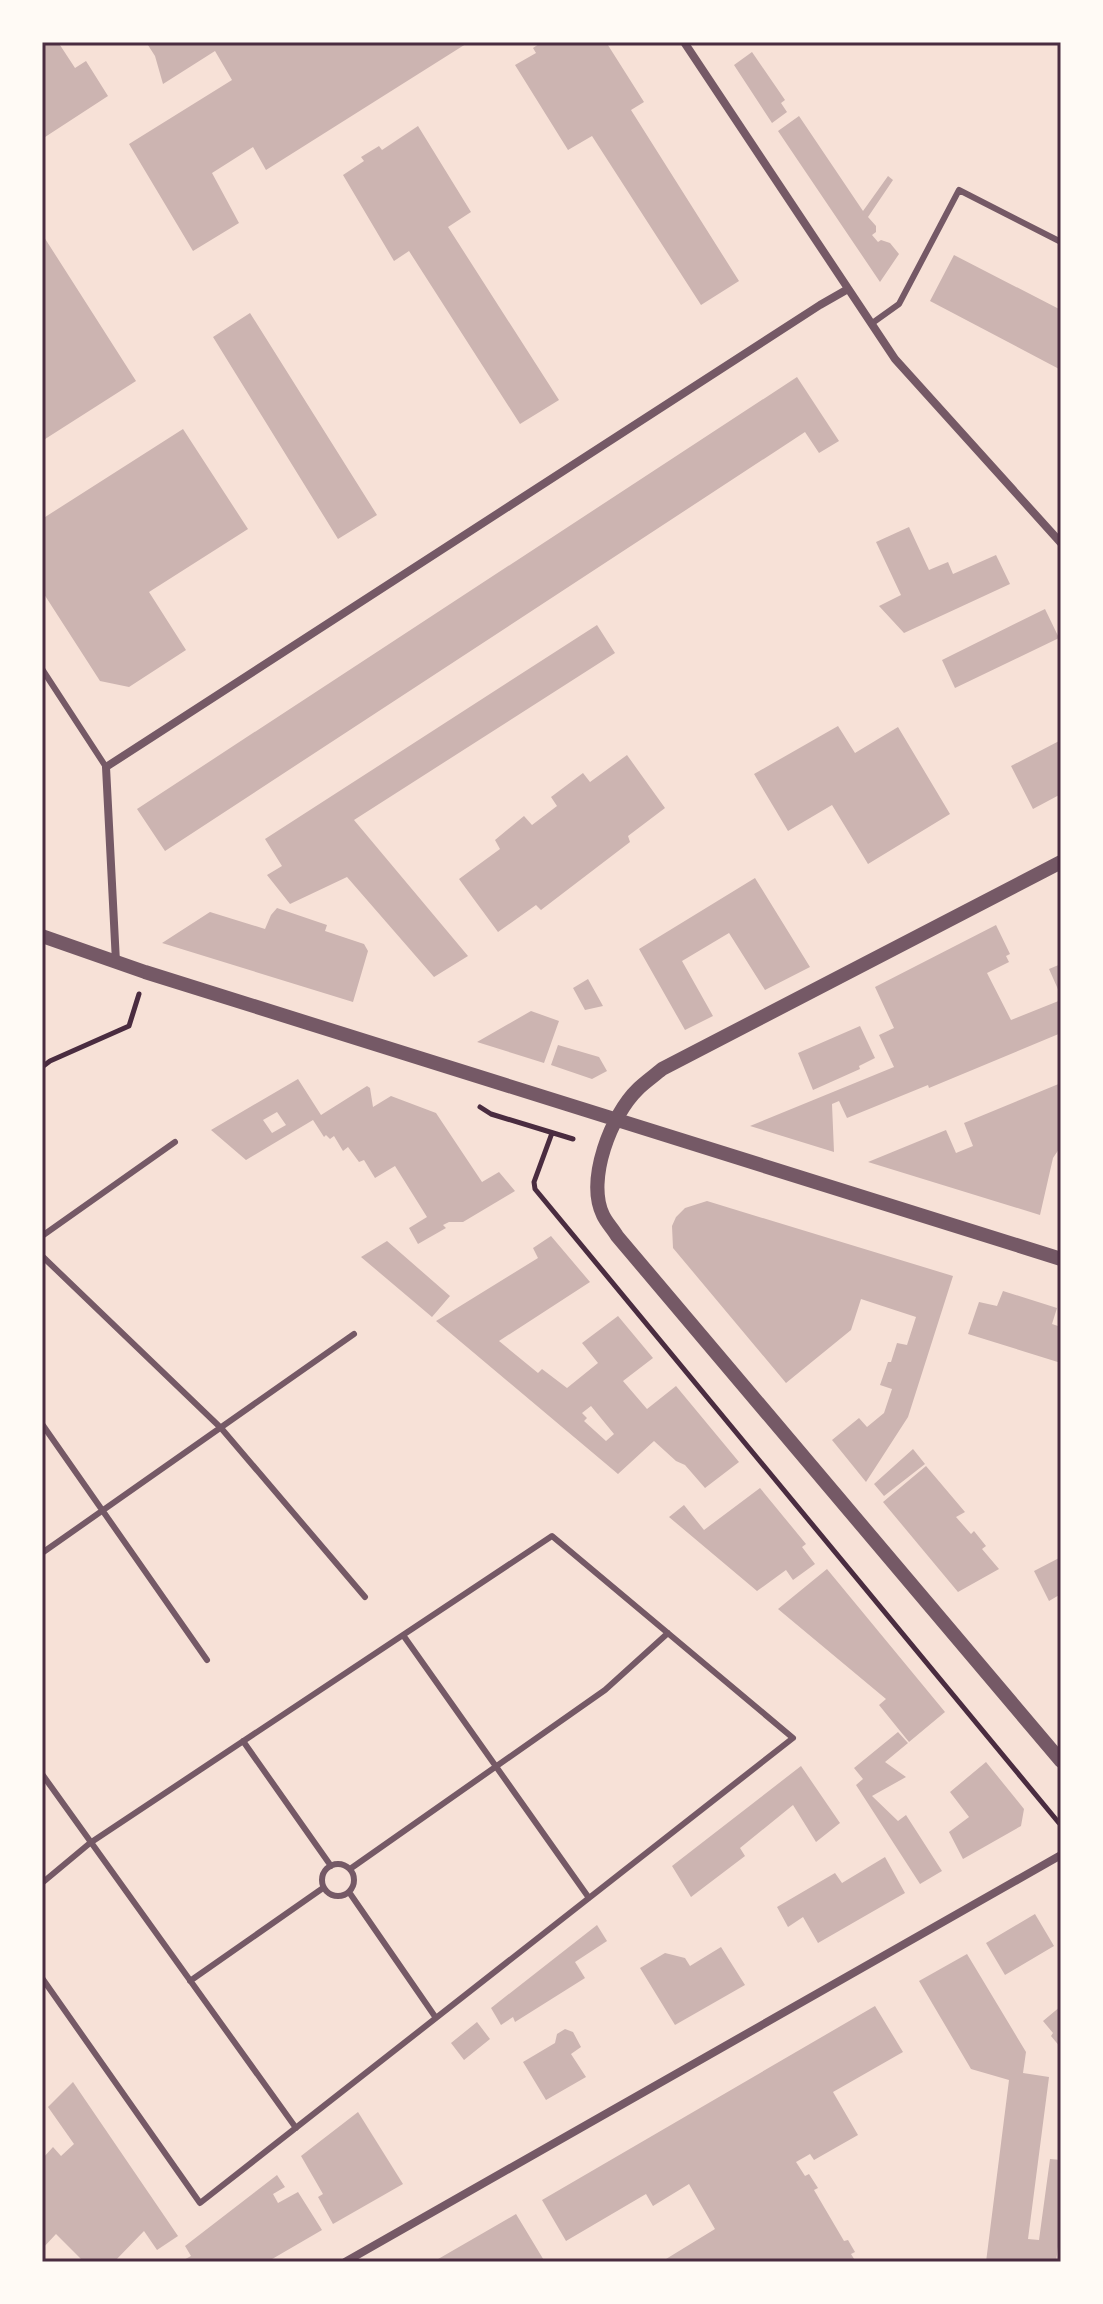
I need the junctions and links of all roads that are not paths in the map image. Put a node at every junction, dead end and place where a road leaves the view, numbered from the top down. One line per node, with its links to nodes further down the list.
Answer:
1 (684, 42): 3 (street)
2 (1061, 242): 4 (lane)
3 (848, 289): 4 (street); 7 (street)
4 (871, 324): 5 (street)
5 (1061, 543)
6 (42, 669): 7 (lane)
7 (106, 767): 10 (street)
8 (1061, 862): 11 (street)
9 (42, 936): 10 (street)
10 (116, 962): 11 (street)
11 (615, 1120): 15 (street); 26 (street)
12 (175, 1142): 13 (lane)
13 (42, 1236)
14 (42, 1256): 18 (lane)
15 (1061, 1259)
16 (354, 1334): 18 (lane)
17 (42, 1424): 19 (lane)
18 (221, 1428): 19 (lane); 21 (lane)
19 (102, 1511): 20 (lane); 24 (lane)
20 (42, 1553)
21 (365, 1597)
22 (668, 1633): 23 (lane); 27 (lane); 36 (lane)
23 (403, 1635): 25 (lane); 27 (lane)
24 (207, 1660)
25 (243, 1741): 29 (lane); 31 (lane)
26 (1061, 1761)
27 (497, 1766): 32 (lane); 36 (lane)
28 (42, 1774): 29 (lane)
29 (90, 1843): 33 (lane); 38 (lane)
30 (1061, 1855): 41 (street)
31 (331, 1866): 32 (lane); 34 (lane)
32 (350, 1869): 35 (lane)
33 (42, 1883)
34 (323, 1888): 35 (lane); 38 (lane)
35 (349, 1892): 39 (lane)
36 (589, 1898): 39 (lane)
37 (42, 1978): 40 (lane)
38 (190, 1981): 40 (lane)
39 (436, 2018): 40 (lane)
40 (296, 2128)
41 (345, 2262)

